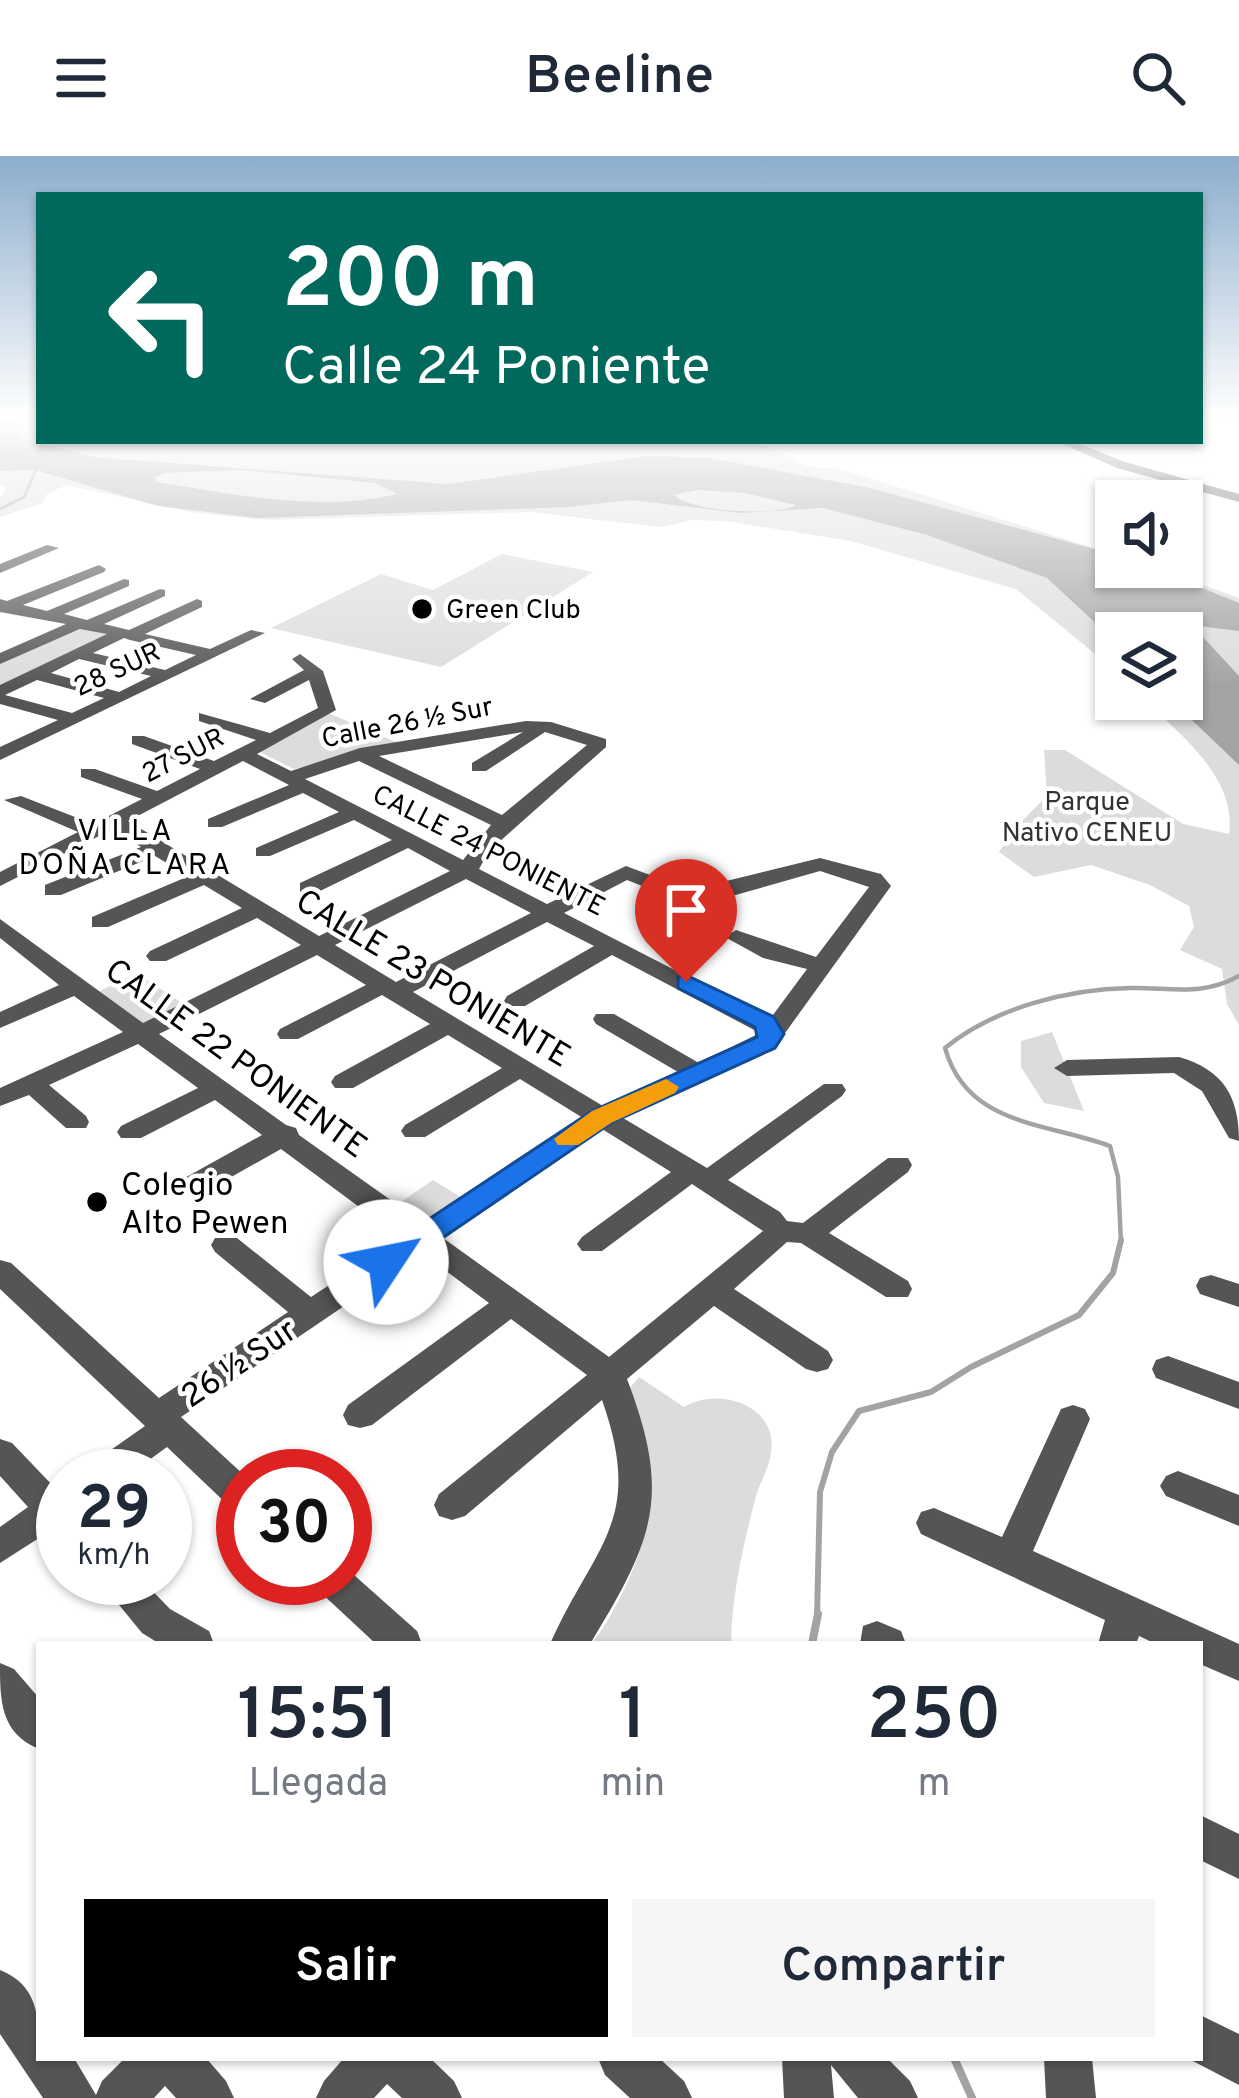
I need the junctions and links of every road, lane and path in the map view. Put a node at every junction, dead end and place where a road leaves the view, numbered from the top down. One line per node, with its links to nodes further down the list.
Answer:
1 (52, 548): 3 (street)
2 (77, 560): 7 (street)
3 (0, 568)
4 (99, 568): 7 (street)
5 (124, 583): 9 (street)
6 (160, 593): 10 (street)
7 (2, 602): 9 (street)
8 (197, 604): 13 (street)
9 (47, 616): 10 (street)
10 (83, 625): 13 (street); 14 (street)
11 (257, 633): 16 (street, 28 SUR)
12 (0, 635): 14 (street)
13 (124, 635): 15 (street); 16 (street)
14 (35, 644): 18 (street)
15 (78, 654): 20 (street); 21 (street)
16 (211, 654): 21 (street, 28 SUR)
17 (300, 658): 19 (street)
18 (0, 659)
19 (315, 671): 24 (street); 28 (street, 27 SUR)
20 (34, 674): 22 (street); 23 (street)
21 (166, 675): 23 (street, 28 SUR)
22 (0, 695): 26 (street)
23 (119, 697): 26 (street, 28 SUR)
24 (259, 699)
25 (205, 717): 28 (street)
26 (73, 719): 30 (street, 28 SUR)
27 (539, 726): 32 (street, Calle 26 ½ Sur); 33 (street); 41 (street)
28 (271, 739): 31 (street, 27 SUR)
29 (138, 740): 34 (street)
30 (0, 754)
31 (243, 754): 34 (street, 27 SUR); 36 (street, CALLE 24 PONIENTE)
32 (360, 754): 36 (street, Calle 26 ½ Sur); 41 (street)
33 (479, 767)
34 (216, 768): 37 (street, 27 SUR)
35 (88, 773): 37 (street)
36 (297, 782): 39 (street, CALLE 24 PONIENTE); 40 (street, Calle 26 ½ Sur)
37 (158, 798): 42 (street, 27 SUR)
38 (14, 800): 42 (street, CALLE 23 PONIENTE)
39 (356, 812): 43 (street, CALLE 24 PONIENTE); 45 (street)
40 (215, 824)
41 (504, 824): 48 (street)
42 (104, 826): 44 (street, CALLE 23 PONIENTE); 47 (street, 27 SUR)
43 (409, 840): 48 (street, CALLE 24 PONIENTE); 51 (street)
44 (156, 848): 49 (street, CALLE 23 PONIENTE); 52 (street)
45 (263, 852)
46 (0, 856): 47 (street)
47 (26, 866): 50 (street, 27 SUR)
48 (467, 870): 54 (street, CALLE 24 PONIENTE); 58 (street)
49 (205, 877): 53 (street, CALLE 23 PONIENTE); 55 (street)
50 (0, 880)
51 (308, 888)
52 (52, 890)
53 (258, 909): 58 (street, CALLE 23 PONIENTE); 61 (street)
54 (549, 911): 59 (street, CALLE 24 PONIENTE); 62 (street, 26 ½ Sur); 64 (street)
55 (100, 922)
56 (0, 926): 60 (street, CALLE 22 PONIENTE)
57 (736, 937): 62 (street)
58 (317, 945): 64 (street, CALLE 23 PONIENTE); 70 (street)
59 (613, 945): 65 (street); 69 (street, CALLE 24 PONIENTE)
60 (13, 955): 63 (street, CALLE 22 PONIENTE)
61 (158, 956)
62 (822, 967): 69 (street, 26 ½ Sur)
63 (77, 986): 67 (street); 70 (street, CALLE 22 PONIENTE)
64 (389, 988): 68 (street, CALLE 23 PONIENTE); 71 (street)
65 (516, 1001)
66 (605, 1018): 74 (street)
67 (0, 1021)
68 (449, 1024): 72 (street, CALLE 23 PONIENTE); 75 (street)
69 (772, 1030): 74 (street, 26 ½ Sur)
70 (143, 1032): 76 (street); 77 (street, CALLE 22 PONIENTE)
71 (289, 1034)
72 (521, 1068): 80 (street, CALLE 23 PONIENTE); 83 (street)
73 (1066, 1068): 84 (street)
74 (698, 1072): 80 (street, 26 ½ Sur)
75 (344, 1082)
76 (32, 1083): 79 (street); 81 (street)
77 (220, 1087): 82 (street); 85 (street, CALLE 22 PONIENTE)
78 (833, 1090): 87 (street)
79 (0, 1098)
80 (602, 1117): 87 (street, CALLE 23 PONIENTE); 90 (street, 26 ½ Sur)
81 (76, 1122)
82 (130, 1132)
83 (415, 1132)
84 (1239, 1132)
85 (286, 1134): 88 (street); 90 (street, CALLE 22 PONIENTE)
86 (898, 1166): 89 (street)
87 (700, 1176): 89 (street, CALLE 23 PONIENTE); 91 (street)
88 (191, 1187)
89 (793, 1232): 94 (street, CALLE 23 PONIENTE); 95 (street)
90 (424, 1236): 96 (street, CALLE 22 PONIENTE); 97 (street, 26 ½ Sur)
91 (592, 1244)
92 (226, 1245): 97 (street)
93 (0, 1271): 104 (street)
94 (896, 1289)
95 (713, 1290): 98 (street); 100 (street)
96 (513, 1301): 100 (street, CALLE 22 PONIENTE); 102 (street)
97 (310, 1313): 104 (street, 26 ½ Sur)
98 (817, 1360)
99 (1168, 1369): 101 (street)
100 (608, 1372): 110 (street); 121 (street)
101 (1239, 1396)
102 (360, 1415)
103 (1073, 1419): 115 (street)
104 (163, 1422): 105 (street, 26 ½ Sur); 107 (street)
105 (132, 1449)
106 (0, 1454): 109 (street)
107 (216, 1471)
108 (1178, 1486): 111 (street)
109 (36, 1488)
110 (452, 1505)
111 (1239, 1511)
112 (934, 1523): 115 (street)
113 (36, 1525): 114 (street)
114 (0, 1547)
115 (1011, 1558): 118 (street)
116 (141, 1605): 119 (street)
117 (361, 1605): 120 (street)
118 (1122, 1628): 122 (street)
119 (191, 1641)
120 (400, 1641)
121 (571, 1641)
122 (1181, 1641)
123 (1203, 1647): 124 (street)
124 (1239, 1663)
125 (0, 1682): 126 (street)
126 (36, 1726)
127 (1203, 1839): 128 (street)
128 (1239, 1857)
129 (0, 1993): 131 (street)
130 (1203, 2041): 141 (street)
131 (36, 2046)
132 (47, 2061): 142 (street)
133 (156, 2061): 143 (street)
134 (176, 2061): 144 (street)
135 (374, 2061): 145 (street)
136 (398, 2061): 146 (street)
137 (625, 2061): 147 (street)
138 (806, 2061): 148 (street)
139 (855, 2061): 149 (street)
140 (1068, 2061): 150 (street)
141 (1239, 2061)
142 (72, 2098)
143 (119, 2098)
144 (209, 2098)
145 (341, 2098)
146 (436, 2098)
147 (667, 2098)
148 (809, 2098)
149 (893, 2098)
150 (1071, 2098)

